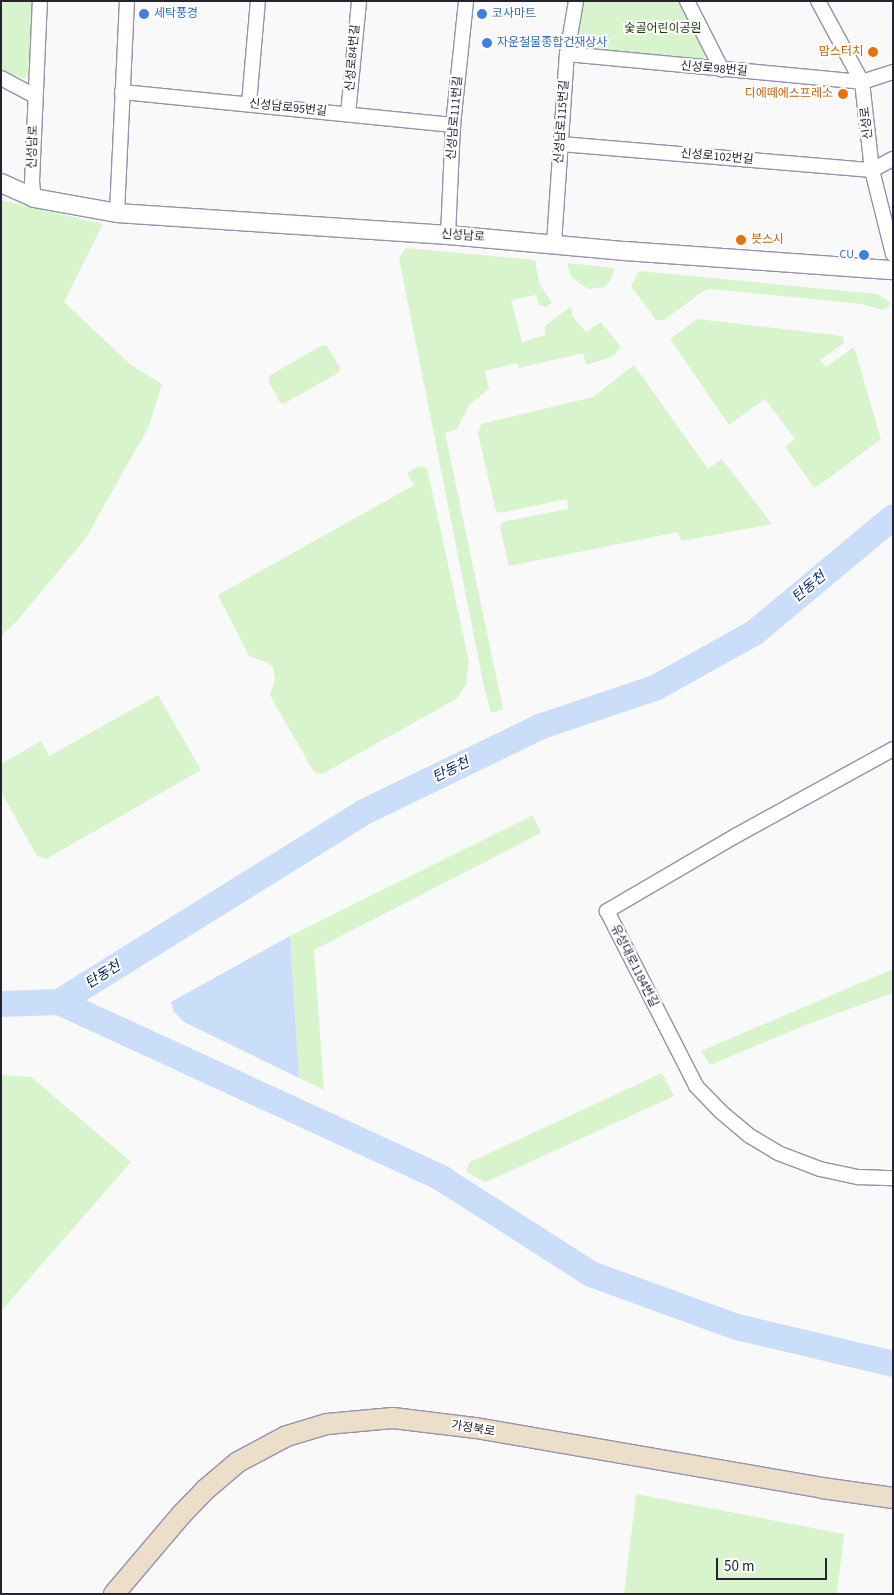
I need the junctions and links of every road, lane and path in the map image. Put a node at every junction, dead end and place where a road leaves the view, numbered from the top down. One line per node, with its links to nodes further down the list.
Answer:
1 (40, 1): 15 (street, 신성남로)
2 (126, 1): 14 (street)
3 (258, 1): 16 (street)
4 (359, 1): 17 (street, 신성로84번길)
5 (466, 1): 18 (street, 신성남로111번길)
6 (576, 1): 9 (street, 신성남로115번길)
7 (687, 1): 10 (street)
8 (818, 1): 13 (street, 신성로)
9 (567, 54): 10 (street, 신성로98번길); 19 (street, 신성남로115번길)
10 (722, 70): 13 (street, 신성로98번길)
11 (893, 72): 13 (street)
12 (1, 78): 15 (street)
13 (862, 82): 21 (street, 신성로)
14 (122, 92): 16 (street, 신성남로95번길); 24 (street)
15 (35, 96): 23 (street, 신성남로)
16 (249, 103): 17 (street, 신성남로95번길)
17 (348, 114): 18 (street, 신성남로95번길)
18 (453, 125): 25 (street, 신성남로111번길)
19 (561, 144): 21 (street, 신성로102번길); 26 (street, 신성남로115번길)
20 (893, 159): 21 (street)
21 (872, 170): 27 (street, 신성로)
22 (1, 183): 23 (street, 신성남로)
23 (34, 198): 24 (street, 신성남로)
24 (117, 212): 25 (street, 신성남로)
25 (448, 234): 26 (street, 신성남로)
26 (554, 243): 28 (street, 신성남로)
27 (893, 254)
28 (893, 270)
29 (893, 750): 30 (street, 유성대로1184번길)
30 (893, 1178)
31 (893, 1498): 32 (main road, 가정북로)
32 (114, 1594)

